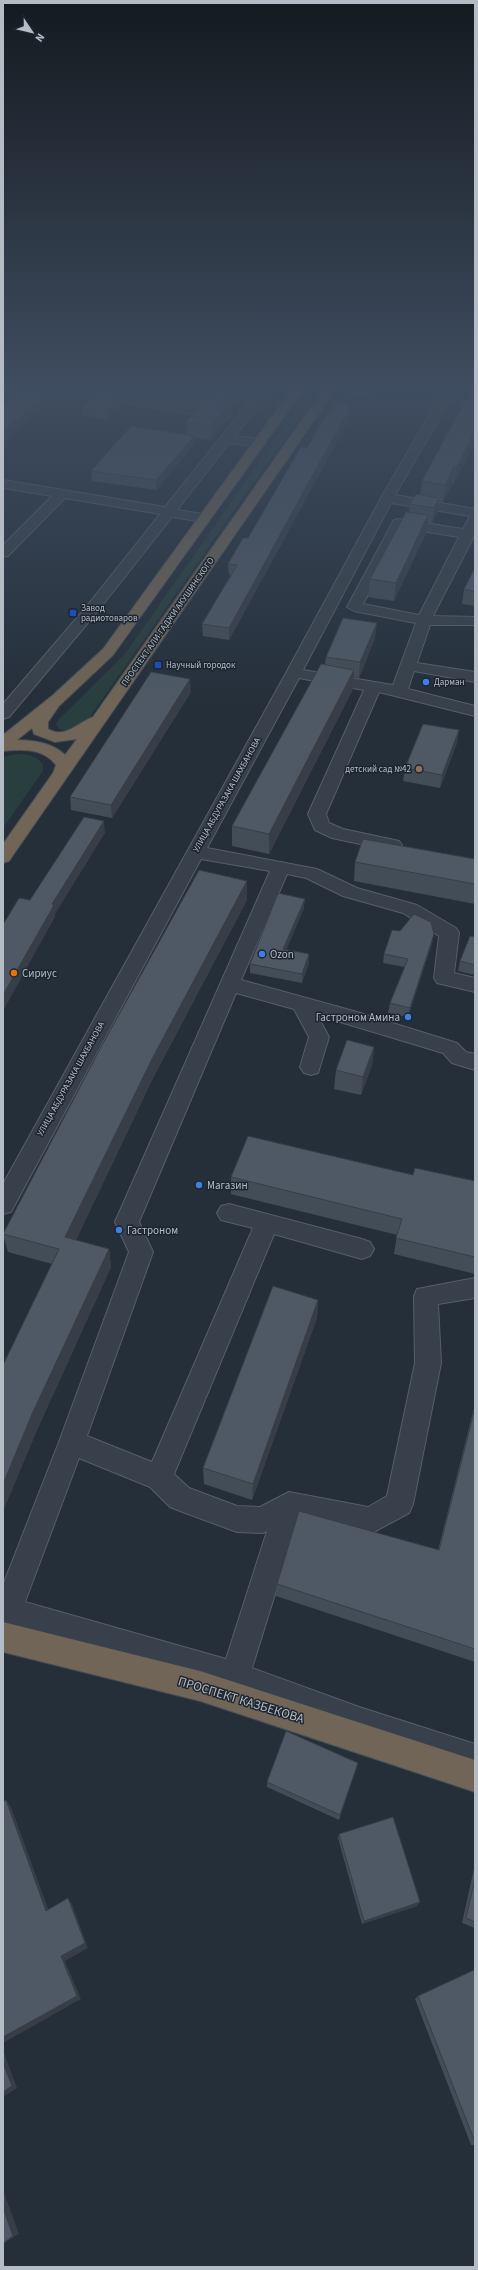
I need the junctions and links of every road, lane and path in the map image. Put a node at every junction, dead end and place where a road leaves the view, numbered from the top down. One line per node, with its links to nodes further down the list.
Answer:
1 (50, 492): 6 (street)
2 (185, 492): 8 (street)
3 (223, 492): 10 (highway)
4 (258, 492): 26 (highway, ПРОСПЕКТ АЛИ-ГАДЖИ АКУШИНСКОГО)
5 (391, 492): 7 (street, УЛИЦА АБДУРАЗАКА ШАХБАНОВА)
6 (62, 494): 8 (street); 13 (street)
7 (387, 498): 9 (street); 14 (street, УЛИЦА АБДУРАЗАКА ШАХБАНОВА)
8 (169, 512): 10 (street); 25 (street)
9 (475, 513)
10 (204, 518): 23 (highway)
11 (475, 519): 12 (street)
12 (468, 543): 15 (street); 16 (street)
13 (3, 553)
14 (330, 603): 15 (street); 19 (street, УЛИЦА АБДУРАЗАКА ШАХБАНОВА)
15 (354, 607): 16 (street)
16 (424, 620): 17 (street); 18 (street)
17 (475, 621)
18 (409, 666): 20 (street); 22 (street)
19 (294, 673): 21 (street); 31 (street, УЛИЦА АБДУРАЗАКА ШАХБАНОВА)
20 (475, 677)
21 (373, 687): 22 (street); 30 (street)
22 (399, 691): 24 (street)
23 (59, 698): 26 (highway); 27 (highway)
24 (475, 712)
25 (3, 714)
26 (104, 714): 29 (highway, ПРОСПЕКТ АЛИ-ГАДЖИ АКУШИНСКОГО)
27 (3, 743)
28 (3, 746): 29 (highway)
29 (60, 777): 32 (highway, ПРОСПЕКТ АЛИ-ГАДЖИ АКУШИНСКОГО)
30 (406, 847)
31 (195, 852): 33 (street); 39 (street, УЛИЦА АБДУРАЗАКА ШАХБАНОВА)
32 (3, 856)
33 (282, 867): 34 (street); 35 (street)
34 (229, 984): 36 (street); 44 (street)
35 (475, 985)
36 (301, 1004): 37 (street); 38 (street)
37 (475, 1062)
38 (311, 1066)
39 (3, 1205)
40 (229, 1213): 41 (street)
41 (267, 1222): 42 (street); 45 (street)
42 (362, 1249)
43 (475, 1288): 46 (street)
44 (72, 1442): 45 (street); 47 (street)
45 (159, 1478): 46 (street)
46 (289, 1505): 48 (street)
47 (4, 1620): 48 (street); 50 (highway, ПРОСПЕКТ КАЗБЕКОВА)
48 (234, 1676): 49 (street)
49 (475, 1759)
50 (475, 1776)

